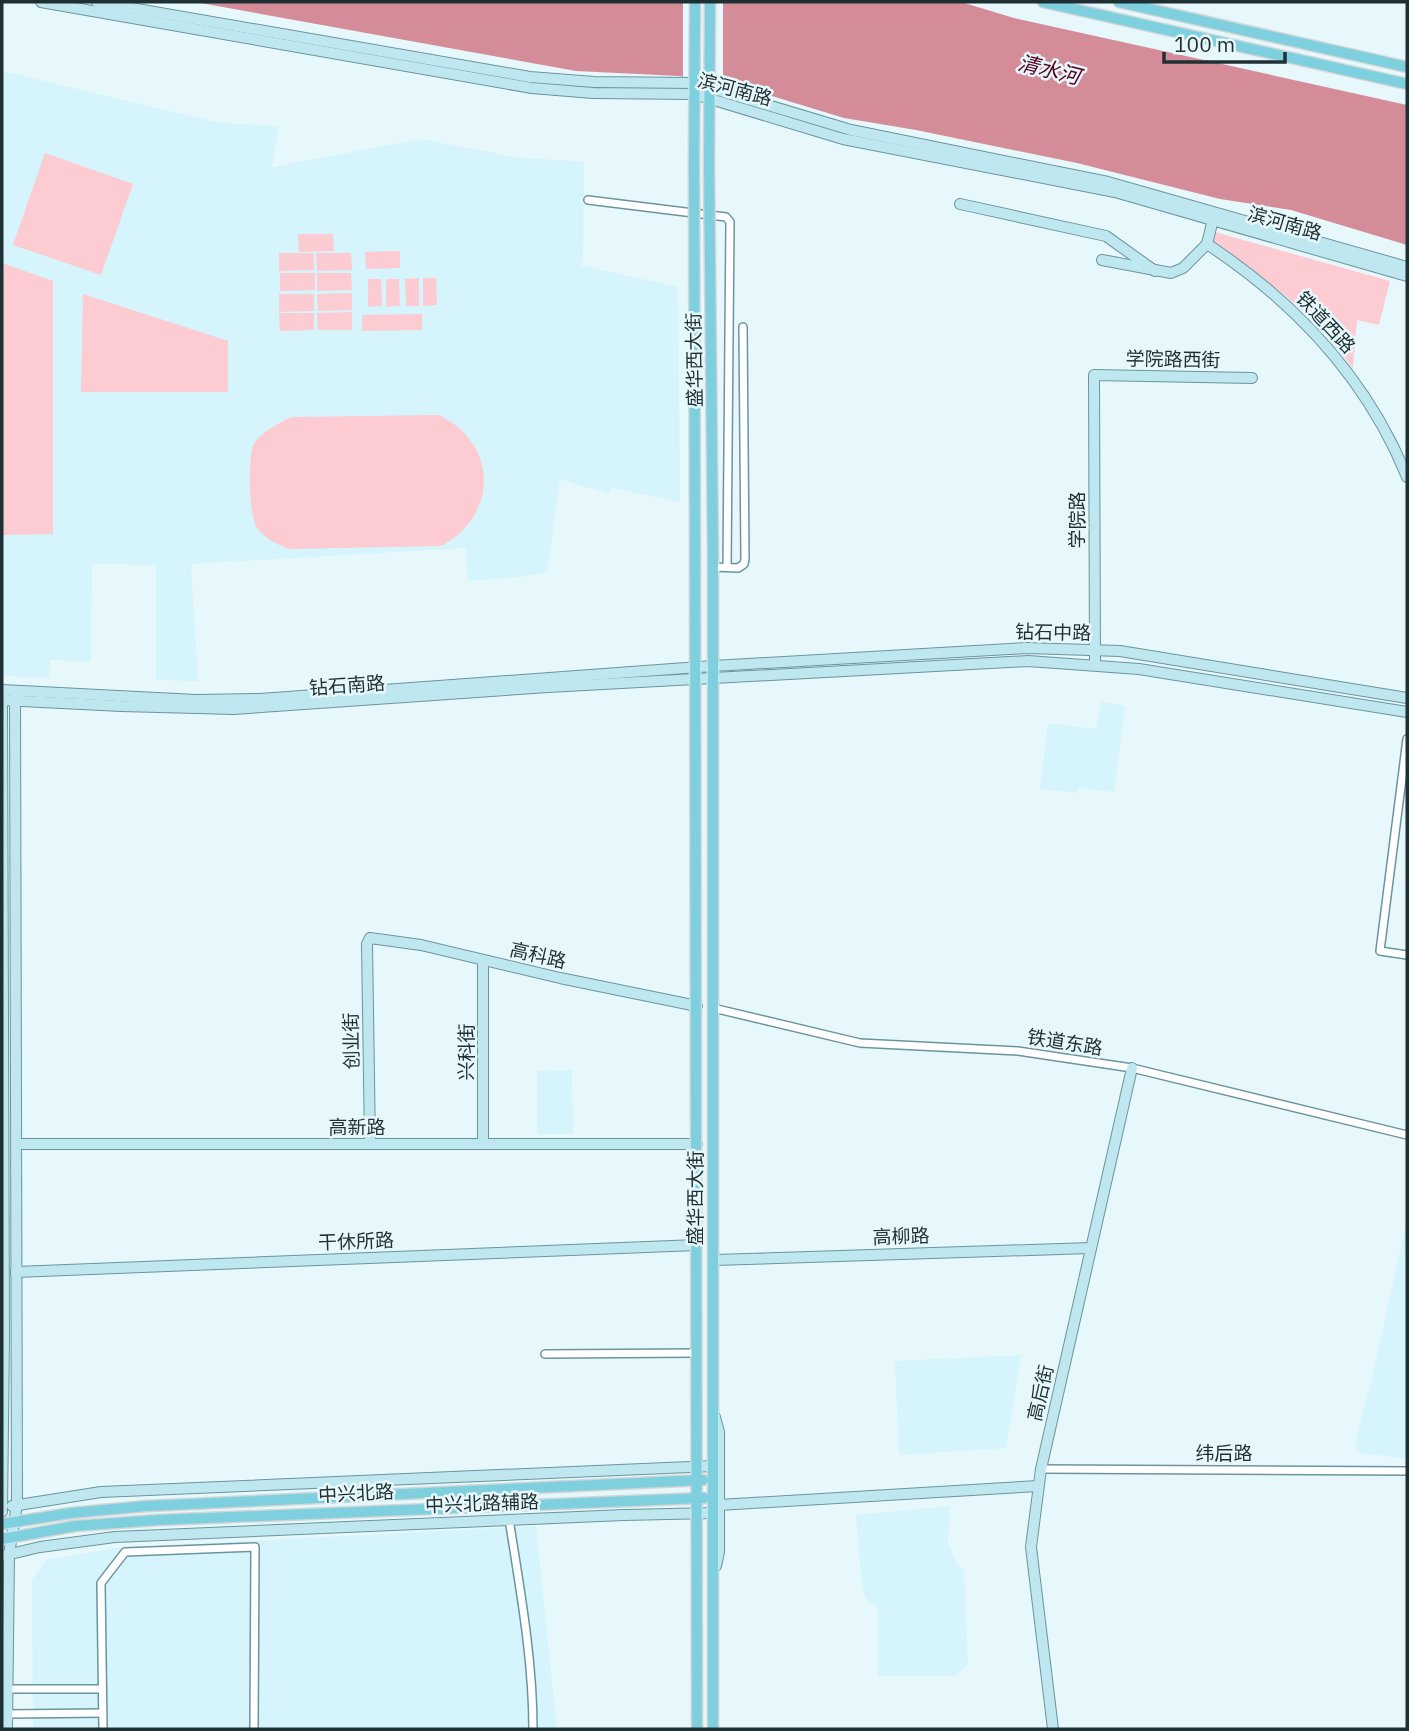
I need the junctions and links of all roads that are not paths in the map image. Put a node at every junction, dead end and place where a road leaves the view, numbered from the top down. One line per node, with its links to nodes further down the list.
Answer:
1 (41, 2): 9 (main road, 滨河南路)
2 (97, 2): 9 (main road, 滨河南路)
3 (695, 2): 9 (main road, 盛华西大街)
4 (710, 2): 10 (main road, 盛华西大街)
5 (1043, 2): 8 (main road)
6 (1119, 2): 7 (main road)
7 (1407, 67)
8 (1407, 84)
9 (694, 86): 10 (main road, 滨河南路); 28 (main road, 盛华西大街, bridge)
10 (710, 89): 13 (main road, 滨河南路); 23 (main road, 盛华西大街, bridge)
11 (588, 200): 24 (street)
12 (960, 204): 17 (main road)
13 (1213, 216): 14 (main road); 16 (main road, 滨河南路); 18 (main road, 滨河南路)
14 (1207, 244): 17 (main road); 22 (main road, 铁道西路)
15 (1102, 260): 17 (main road)
16 (1407, 267)
17 (1155, 271)
18 (1407, 276)
19 (743, 327): 24 (street)
20 (1094, 375): 21 (main road, 学院路西街); 25 (main road, 学院路)
21 (1252, 378)
22 (1407, 477)
23 (713, 561): 24 (street); 27 (main road, 盛华西大街)
24 (727, 567)
25 (1095, 649): 26 (main road, 学院路); 27 (main road, 钻石中路); 33 (main road, 钻石中路)
26 (1095, 665): 29 (main road, 钻石中路); 35 (main road, 钻石中路)
27 (713, 666): 28 (main road, 钻石中路); 29 (main road, 盛华西大街)
28 (695, 668): 30 (main road, 盛华西大街); 32 (main road, 钻石南路)
29 (713, 679): 30 (main road, 钻石中路); 38 (main road, 盛华西大街)
30 (695, 680): 32 (main road, 钻石南路); 37 (main road, 盛华西大街)
31 (2, 691): 32 (main road, 钻石南路); 34 (main road)
32 (15, 696): 34 (main road, 钻石南路); 43 (main road)
33 (1407, 698)
34 (2, 700): 42 (main road)
35 (1407, 712)
36 (1407, 739): 40 (street)
37 (696, 840): 38 (main road); 45 (main road, 盛华西大街)
38 (714, 840): 46 (main road, 盛华西大街)
39 (370, 938): 41 (main road, 高科路); 50 (main road, 创业街)
40 (1407, 955)
41 (483, 960): 45 (main road, 高科路); 51 (main road, 兴科街)
42 (2, 966): 43 (main road); 44 (main road)
43 (15, 972): 44 (main road); 49 (main road)
44 (2, 978): 57 (main road)
45 (698, 1006): 52 (main road, 盛华西大街)
46 (713, 1008): 47 (street, 铁道东路); 55 (main road, 盛华西大街)
47 (1132, 1068): 48 (street, 铁道东路); 54 (main road, 高后街)
48 (1407, 1135)
49 (16, 1144): 50 (main road, 高新路); 56 (main road)
50 (370, 1144): 51 (main road, 高新路)
51 (484, 1144): 52 (main road, 高新路)
52 (698, 1144): 53 (main road, 盛华西大街)
53 (698, 1245): 56 (main road, 干休所路); 59 (main road, 盛华西大街)
54 (1091, 1248): 55 (main road, 高柳路); 64 (main road, 高后街)
55 (713, 1260): 61 (main road, 盛华西大街)
56 (16, 1272): 58 (main road)
57 (3, 1334): 58 (main road); 72 (main road)
58 (16, 1334): 70 (main road)
59 (697, 1353): 60 (street); 62 (main road, 盛华西大街)
60 (545, 1354)
61 (713, 1408): 63 (main road, 盛华西大街); 71 (main road)
62 (697, 1466): 63 (main road, 中兴北路辅路); 66 (main road, 盛华西大街); 70 (main road, 中兴北路辅路)
63 (713, 1466): 67 (main road, 盛华西大街)
64 (1041, 1469): 65 (street, 纬后路); 68 (main road, 高后街)
65 (1407, 1471)
66 (697, 1480): 67 (main road, 中兴北路); 69 (main road, 盛华西大街); 75 (main road, 中兴北路)
67 (713, 1480): 71 (main road, 盛华西大街)
68 (1038, 1486): 71 (main road); 89 (main road, 高后街)
69 (697, 1498): 71 (main road, 中兴北路); 73 (main road, 盛华西大街); 77 (main road, 中兴北路)
70 (17, 1505): 72 (main road, 中兴北路辅路); 75 (main road)
71 (715, 1505): 73 (main road, 中兴北路辅路); 88 (main road, 盛华西大街)
72 (2, 1509)
73 (697, 1513): 74 (main road, 中兴北路辅路); 87 (main road, 盛华西大街)
74 (509, 1520): 78 (main road, 中兴北路辅路); 86 (street)
75 (14, 1521): 76 (main road, 中兴北路); 77 (main road)
76 (2, 1524)
77 (6, 1538): 78 (main road)
78 (5, 1555): 79 (main road)
79 (8, 1689): 80 (street); 82 (main road)
80 (102, 1689): 81 (street); 85 (street)
81 (102, 1713): 82 (street); 84 (street)
82 (7, 1714): 83 (main road)
83 (7, 1729)
84 (103, 1729)
85 (254, 1729)
86 (533, 1729)
87 (697, 1729)
88 (713, 1729)
89 (1053, 1729)

